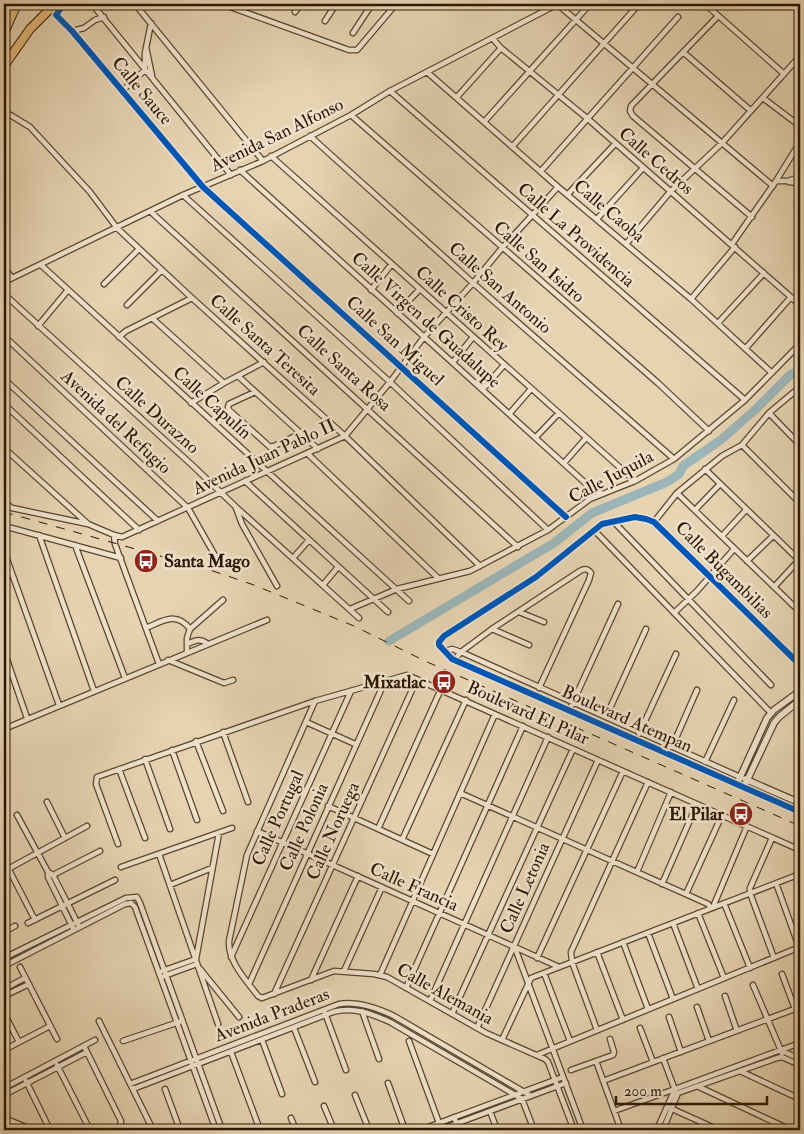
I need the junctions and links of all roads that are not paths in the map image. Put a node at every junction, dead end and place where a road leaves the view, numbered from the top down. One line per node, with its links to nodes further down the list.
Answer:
1 (17, 4): 23 (highway)
2 (55, 4): 31 (highway)
3 (64, 4): 22 (street, Calle Sauce)
4 (92, 4): 17 (street)
5 (135, 4): 21 (street)
6 (222, 4): 10 (street)
7 (300, 4): 15 (street)
8 (336, 4): 20 (street)
9 (372, 4): 24 (street)
10 (396, 4)
11 (558, 4): 19 (street); 25 (street, Avenida San Alfonso)
12 (590, 4): 19 (street)
13 (639, 4): 26 (street)
14 (705, 4): 16 (street)
15 (295, 12)
16 (718, 16): 29 (street); 36 (street)
17 (104, 17): 22 (street); 33 (street)
18 (678, 17): 32 (street)
19 (576, 20): 26 (street); 35 (street)
20 (325, 21)
21 (151, 23): 27 (street); 56 (street)
22 (72, 31): 39 (street, Calle Sauce)
23 (4, 33)
24 (353, 33)
25 (493, 38): 28 (street, Calle Cedros); 34 (street, Avenida San Alfonso)
26 (604, 44): 32 (street); 41 (street)
27 (146, 47): 33 (street); 37 (street)
28 (501, 48): 35 (street, Calle Cedros); 42 (street)
29 (683, 52): 38 (street); 44 (street)
30 (800, 56): 36 (street)
31 (4, 66)
32 (633, 69): 38 (street); 47 (street)
33 (145, 70): 37 (street); 39 (street)
34 (427, 72): 40 (street, Avenida San Alfonso); 42 (street, Calle Caoba)
35 (530, 72): 41 (street, Calle Cedros); 48 (street)
36 (783, 73): 43 (street)
37 (152, 78): 61 (street)
38 (651, 84): 52 (street); 58 (street)
39 (122, 91): 67 (street, Calle Sauce)
40 (390, 91): 46 (street, Avenida San Alfonso); 72 (street, Calle La Providencia)
41 (558, 95): 47 (street, Calle Cedros); 54 (street)
42 (457, 97): 48 (street, Calle Caoba)
43 (763, 98): 44 (street); 49 (street)
44 (750, 110): 52 (street)
45 (4, 112): 75 (street, Calle Santa Teresita)
46 (351, 115): 50 (street, Avenida San Alfonso); 78 (street, Calle San Isidro)
47 (588, 119): 53 (street, Calle Cedros); 60 (street)
48 (484, 122): 54 (street, Calle Caoba)
49 (800, 126)
50 (310, 136): 55 (street, Avenida San Alfonso); 87 (street, Calle San Antonio)
51 (800, 142): 64 (street)
52 (722, 143): 58 (street); 64 (street)
53 (615, 144): 57 (street, Calle Cedros); 69 (street)
54 (512, 147): 60 (street, Calle Caoba)
55 (271, 156): 56 (street, Avenida San Alfonso); 81 (street, Calle Cristo Rey)
56 (263, 160): 59 (street, Avenida San Alfonso)
57 (643, 168): 68 (street, Calle Cedros); 74 (street)
58 (695, 168): 68 (street); 73 (street)
59 (240, 170): 61 (street, Avenida San Alfonso); 90 (street, Calle Virgen de Guadalupe)
60 (541, 171): 66 (street, Calle Caoba)
61 (231, 174): 67 (street, Avenida San Alfonso)
62 (800, 177): 63 (street)
63 (788, 181): 64 (street); 65 (street)
64 (775, 183): 73 (street)
65 (800, 183)
66 (558, 186): 69 (street, Calle Caoba); 72 (street, Avenida Juan Pablo II)
67 (203, 187): 70 (street, Avenida San Alfonso); 112 (street, Calle San Miguel)
68 (670, 192): 76 (street); 77 (street, Calle Cedros)
69 (568, 194): 74 (street, Calle Caoba)
70 (183, 196): 71 (street, Avenida San Alfonso); 117 (street)
71 (151, 212): 75 (street, Avenida San Alfonso); 127 (street, Calle Santa Rosa)
72 (532, 215): 78 (street, Avenida Juan Pablo II); 124 (street, Calle La Providencia)
73 (752, 217): 77 (street)
74 (597, 219): 76 (street, Calle Caoba)
75 (117, 228): 79 (street, Calle Santa Teresita); 80 (street, Avenida San Alfonso)
76 (626, 244): 95 (street, Calle Caoba)
77 (733, 245): 84 (street, Calle Cedros); 95 (street)
78 (502, 248): 87 (street, Avenida Juan Pablo II); 131 (street, Calle San Isidro)
79 (139, 249): 83 (street, Calle Santa Teresita); 88 (street)
80 (41, 265): 85 (street, Avenida San Alfonso); 89 (street, Calle Capulín)
81 (391, 265): 90 (street); 91 (street, Calle Cristo Rey)
82 (4, 267): 85 (street)
83 (162, 270): 94 (street, Calle Santa Teresita); 96 (street)
84 (764, 273): 93 (street, Calle Cedros); 101 (street)
85 (12, 278): 86 (street, Avenida San Alfonso)
86 (4, 282)
87 (474, 283): 99 (street, Avenida Juan Pablo II); 141 (street, Calle San Antonio)
88 (104, 284)
89 (68, 290): 102 (street); 104 (street, Calle Capulín)
90 (371, 290): 98 (street, Calle Virgen de Guadalupe)
91 (419, 290): 98 (street); 99 (street, Calle Cristo Rey)
92 (4, 294): 102 (street, Calle Durazno)
93 (791, 297): 97 (street, Calle Cedros); 108 (street)
94 (192, 298): 100 (street); 109 (street, Calle Santa Teresita)
95 (691, 299): 101 (street, Calle Caoba)
96 (127, 305)
97 (800, 305)
98 (397, 313): 105 (street, Calle Virgen de Guadalupe)
99 (445, 313): 105 (street, Avenida Juan Pablo II); 106 (street, Calle Cristo Rey)
100 (152, 318): 104 (street); 116 (street)
101 (718, 323): 108 (street, Calle Caoba)
102 (38, 326): 149 (street, Calle Durazno)
103 (4, 336): 156 (street, Avenida del Refugio)
104 (119, 337): 125 (street, Calle Capulín)
105 (424, 337): 110 (street, Calle Virgen de Guadalupe); 112 (street, Avenida Juan Pablo II)
106 (473, 337): 110 (street); 111 (street, Calle Cristo Rey)
107 (800, 344): 113 (street, Calle Juquila)
108 (746, 348): 113 (street, Calle Caoba)
109 (264, 362): 114 (street); 133 (street, Calle Santa Teresita)
110 (453, 362): 118 (street, Calle Virgen de Guadalupe)
111 (504, 365): 118 (street); 119 (street, Calle Cristo Rey)
112 (402, 367): 117 (street, Avenida Juan Pablo II); 159 (street, Calle San Miguel)
113 (772, 373): 124 (street, Calle Juquila)
114 (238, 376): 116 (street); 121 (street)
115 (4, 379): 160 (street)
116 (224, 382): 125 (street)
117 (390, 382): 127 (street, Avenida Juan Pablo II); 166 (street)
118 (483, 389): 128 (street, Calle Virgen de Guadalupe)
119 (531, 389): 128 (street); 130 (street, Calle Cristo Rey)
120 (800, 389): 122 (street)
121 (255, 392): 132 (street); 132 (street)
122 (794, 392): 123 (street); 129 (street)
123 (800, 398)
124 (745, 400): 131 (street, Calle Juquila)
125 (191, 403): 144 (street, Calle Capulín)
126 (4, 404): 165 (street)
127 (369, 409): 133 (street, Avenida Juan Pablo II); 174 (street, Calle Santa Rosa)
128 (510, 413): 134 (street, Calle Virgen de Guadalupe)
129 (769, 413): 136 (street); 137 (street)
130 (558, 414): 134 (street); 135 (street, Calle Cristo Rey)
131 (709, 431): 141 (street, Calle Juquila)
132 (300, 434): 139 (street)
133 (345, 436): 139 (street, Avenida Juan Pablo II); 182 (street, Calle Santa Teresita)
134 (536, 438): 142 (street, Calle Virgen de Guadalupe)
135 (586, 438): 142 (street); 146 (street, Calle Cristo Rey)
136 (742, 444): 143 (street); 154 (street)
137 (800, 444)
138 (4, 448): 163 (street)
139 (318, 449): 140 (street, Avenida Juan Pablo II)
140 (308, 454): 144 (street, Avenida Juan Pablo II); 185 (street)
141 (674, 459): 146 (street, Calle Juquila)
142 (564, 463): 148 (street, Calle Virgen de Guadalupe)
143 (705, 469): 147 (street); 150 (street)
144 (266, 472): 145 (street, Avenida Juan Pablo II); 189 (street, Calle Capulín)
145 (245, 481): 149 (street, Avenida Juan Pablo II); 172 (street)
146 (635, 481): 151 (street, Calle Juquila)
147 (720, 484): 157 (street); 158 (street)
148 (593, 490): 151 (street, Calle Virgen de Guadalupe); 152 (street)
149 (220, 492): 155 (street, Calle Durazno); 156 (street, Avenida Juan Pablo II)
150 (677, 493): 157 (street); 162 (street)
151 (603, 494): 152 (street, Calle Juquila)
152 (590, 499): 159 (street, Calle Juquila)
153 (4, 502): 163 (street)
154 (800, 503)
155 (236, 507): 178 (street, Calle Durazno); 187 (street)
156 (188, 508): 160 (street, Avenida Juan Pablo II); 179 (street, Avenida del Refugio)
157 (694, 510): 170 (street)
158 (746, 510): 170 (street); 171 (street)
159 (566, 517): 166 (street, Calle Juquila)
160 (158, 521): 165 (street, Avenida Juan Pablo II)
161 (613, 521): 162 (street); 167 (street); 192 (street)
162 (654, 522): 184 (street, Calle Bugambilias)
163 (88, 524): 168 (street)
164 (4, 526): 169 (street)
165 (140, 530): 168 (street, Avenida Juan Pablo II)
166 (548, 530): 174 (street, Calle Juquila)
167 (594, 530): 199 (street); 211 (street)
168 (114, 535): 177 (street)
169 (39, 536): 173 (street); 226 (street)
170 (722, 536): 175 (street)
171 (772, 536): 180 (street); 181 (street)
172 (308, 540): 178 (street); 183 (street)
173 (75, 545): 177 (street); 219 (street)
174 (518, 546): 182 (street, Calle Juquila)
175 (734, 549): 180 (street); 184 (street)
176 (4, 551): 236 (street)
177 (121, 558): 203 (street)
178 (293, 558): 186 (street, Calle Durazno)
179 (217, 559)
180 (747, 561): 188 (street)
181 (800, 561): 188 (street)
182 (480, 566): 185 (street, Calle Juquila)
183 (338, 567): 186 (street); 191 (street)
184 (709, 577): 192 (street); 217 (street, Calle Bugambilias)
185 (438, 578): 189 (street, Calle Juquila)
186 (323, 585): 195 (street, Calle Durazno)
187 (277, 586)
188 (774, 587): 198 (street)
189 (397, 589): 191 (street, Calle Juquila); 193 (street, Calle Capulín)
190 (223, 600): 204 (street)
191 (375, 600): 195 (street, Calle Juquila); 196 (street)
192 (688, 600): 199 (street); 223 (street)
193 (409, 601)
194 (618, 604): 235 (street)
195 (350, 610): 200 (street, Calle Durazno)
196 (388, 612)
197 (518, 612): 202 (street); 205 (street); 224 (street)
198 (800, 612)
199 (674, 613): 238 (street)
200 (359, 618)
201 (267, 620): 208 (street)
202 (544, 622)
203 (146, 628): 204 (street); 218 (street)
204 (190, 629): 207 (street)
205 (492, 629): 209 (street); 212 (street)
206 (646, 629): 241 (street)
207 (187, 644): 208 (street); 213 (street)
208 (208, 644): 213 (street)
209 (529, 645)
210 (4, 651): 240 (street)
211 (445, 651): 212 (street, Boulevard Atempan); 216 (street, Boulevard Atempan)
212 (462, 652): 216 (street); 224 (street, Boulevard Atempan)
213 (186, 653): 215 (street)
214 (676, 654): 246 (street)
215 (168, 660): 218 (street); 221 (street)
216 (454, 660): 237 (street, Boulevard Atempan)
217 (795, 660)
218 (159, 664): 219 (street)
219 (125, 678): 226 (street)
220 (418, 679): 222 (street, Boulevard El Pilar); 225 (street, Boulevard El Pilar); 278 (street, Calle Noruega)
221 (232, 680)
222 (385, 681): 227 (street, Boulevard El Pilar); 251 (street, Calle Polonia)
223 (771, 685)
224 (539, 688): 235 (street, Boulevard Atempan)
225 (441, 689): 232 (street, Boulevard El Pilar); 285 (street)
226 (94, 690): 236 (street)
227 (351, 690): 234 (street, Boulevard El Pilar); 247 (street, Calle Portugal)
228 (697, 690): 252 (street)
229 (800, 691): 230 (street)
230 (793, 697): 231 (street); 238 (street)
231 (800, 699): 261 (street)
232 (466, 700): 239 (street, Boulevard El Pilar); 292 (street)
233 (734, 700): 257 (street)
234 (315, 701): 242 (street); 245 (street, Boulevard El Pilar)
235 (573, 703): 237 (street); 241 (street, Boulevard Atempan)
236 (59, 705): 240 (street)
237 (570, 711): 249 (street, Boulevard Atempan)
238 (771, 713): 260 (street)
239 (495, 714): 243 (street, Boulevard El Pilar); 266 (street)
240 (28, 718): 244 (street)
241 (606, 718): 246 (street, Boulevard Atempan)
242 (306, 722): 247 (street); 286 (street)
243 (523, 726): 248 (street, Boulevard El Pilar); 272 (street)
244 (4, 729)
245 (223, 732): 250 (street, Boulevard El Pilar); 268 (street)
246 (640, 733): 249 (street); 252 (street, Boulevard Atempan)
247 (332, 734): 251 (street); 293 (street, Calle Portugal)
248 (548, 737): 253 (street, Boulevard El Pilar); 277 (street)
249 (636, 740): 263 (street, Boulevard Atempan)
250 (196, 742): 254 (street, Boulevard El Pilar); 273 (street)
251 (355, 744): 271 (street, Calle Polonia)
252 (672, 747): 257 (street, Boulevard Atempan)
253 (573, 748): 256 (street, Boulevard El Pilar); 283 (street)
254 (172, 750): 255 (street, Boulevard El Pilar); 279 (street)
255 (145, 759): 258 (street, Boulevard El Pilar); 284 (street)
256 (598, 760): 259 (street, Boulevard El Pilar); 291 (street, Calle Letonia)
257 (705, 762): 260 (street, Boulevard Atempan)
258 (120, 769): 289 (street); 294 (street, Boulevard El Pilar)
259 (623, 771): 262 (street, Boulevard El Pilar); 295 (street)
260 (740, 777): 261 (street, Boulevard Atempan); 263 (street)
261 (747, 780): 264 (street); 270 (street, Boulevard Atempan)
262 (648, 782): 265 (street, Boulevard El Pilar); 303 (street)
263 (737, 784): 264 (street, Boulevard Atempan)
264 (744, 787): 274 (street, Boulevard Atempan)
265 (671, 792): 269 (street, Boulevard El Pilar); 308 (street)
266 (460, 793): 272 (street); 301 (street)
267 (47, 802): 288 (street)
268 (248, 802)
269 (696, 804): 276 (street, Boulevard El Pilar); 315 (street)
270 (800, 804)
271 (328, 806): 278 (street); 299 (street, Calle Polonia)
272 (488, 806): 277 (street); 328 (street)
273 (223, 811)
274 (800, 812)
275 (16, 815): 298 (street)
276 (722, 815): 281 (street, Boulevard El Pilar); 319 (street)
277 (513, 817): 283 (street); 334 (street)
278 (354, 818): 285 (street); 304 (street, Calle Noruega)
279 (197, 820)
280 (87, 826): 288 (street)
281 (746, 826): 290 (street, Boulevard El Pilar); 326 (street)
282 (232, 828): 287 (street)
283 (537, 828): 291 (street); 340 (street)
284 (170, 829)
285 (378, 829): 292 (street)
286 (257, 831): 293 (street, Calle Francia); 345 (street)
287 (219, 833): 300 (street); 306 (street)
288 (65, 838): 298 (street)
289 (145, 838)
290 (772, 838): 296 (street, Boulevard El Pilar); 318 (street)
291 (562, 839): 295 (street); 342 (street, Calle Letonia)
292 (402, 840): 301 (street)
293 (283, 842): 299 (street, Calle Francia); 345 (street, Calle Portugal)
294 (118, 844)
295 (587, 850): 303 (street); 347 (street)
296 (800, 850)
297 (100, 851): 311 (street)
298 (37, 853): 307 (street); 310 (street)
299 (307, 853): 304 (street, Calle Francia); 366 (street, Calle Polonia)
300 (159, 854): 305 (street); 316 (street)
301 (433, 854): 321 (street)
302 (4, 860): 307 (street)
303 (612, 861): 308 (street); 349 (street)
304 (333, 865): 312 (street, Calle Francia); 371 (street, Calle Noruega)
305 (121, 867)
306 (212, 868): 316 (street); 350 (street)
307 (8, 869): 329 (street)
308 (637, 872): 315 (street)
309 (800, 874): 314 (street)
310 (48, 875): 311 (street); 325 (street)
311 (53, 875): 324 (street)
312 (358, 876): 317 (street, Calle Francia); 363 (street)
313 (115, 880): 324 (street)
314 (776, 883): 318 (street); 343 (street)
315 (662, 884): 319 (street)
316 (170, 885): 350 (street)
317 (382, 888): 321 (street, Calle Francia); 355 (street)
318 (750, 893): 323 (street); 348 (street)
319 (686, 894): 326 (street)
320 (133, 896): 322 (street); 330 (street); 356 (street)
321 (412, 901): 328 (street, Calle Francia); 360 (street)
322 (131, 903): 336 (street); 358 (street)
323 (724, 903): 326 (street); 354 (street)
324 (68, 904): 325 (street); 330 (street)
325 (62, 906): 329 (street); 333 (street)
326 (712, 908): 327 (street)
327 (698, 913): 332 (street); 362 (street)
328 (440, 914): 334 (street, Calle Francia); 368 (street)
329 (35, 920): 331 (street)
330 (77, 922): 333 (street); 336 (street)
331 (28, 923)
332 (674, 923): 339 (street); 370 (street)
333 (71, 925): 337 (street); 346 (street)
334 (464, 925): 340 (street, Calle Francia); 375 (street)
335 (15, 926): 338 (street)
336 (79, 928): 337 (street)
337 (74, 930): 351 (street)
338 (4, 932)
339 (648, 933): 341 (street); 374 (street)
340 (488, 936): 342 (street, Calle Francia); 383 (street)
341 (623, 942): 344 (street); 379 (street)
342 (514, 947): 347 (street, Calle Francia); 364 (street); 395 (street, Calle Letonia)
343 (800, 947): 348 (street)
344 (597, 952): 349 (street); 388 (street)
345 (231, 957): 366 (street)
346 (4, 958)
347 (537, 958): 353 (street, Calle Francia)
348 (774, 958): 354 (street)
349 (572, 962): 353 (street); 397 (street)
350 (197, 964): 356 (street); 385 (street); 392 (street)
351 (4, 966)
352 (20, 967): 361 (street)
353 (558, 967): 357 (street)
354 (750, 968): 362 (street)
355 (344, 971): 360 (street, Calle Alemania); 363 (street, Calle Alemania)
356 (166, 972): 358 (street); 387 (street)
357 (544, 973): 364 (street); 405 (street)
358 (159, 974): 391 (street)
359 (782, 974): 378 (street)
360 (380, 975): 368 (street, Calle Alemania)
361 (26, 978): 365 (street); 369 (street)
362 (724, 978): 370 (street)
363 (311, 980): 371 (street, Calle Alemania)
364 (529, 983): 402 (street); 411 (street)
365 (28, 984): 372 (street); 393 (street)
366 (249, 984): 371 (street)
367 (753, 985): 389 (street)
368 (406, 988): 375 (street, Calle Alemania)
369 (4, 989)
370 (698, 989): 374 (street)
371 (274, 994)
372 (4, 996)
373 (725, 996): 398 (street)
374 (673, 999): 379 (street)
375 (430, 1001): 383 (street, Calle Alemania)
376 (361, 1004): 380 (street, Avenida Praderas); 382 (street); 437 (street, Avenida Praderas)
377 (696, 1007): 406 (street)
378 (798, 1008): 389 (street)
379 (648, 1009): 388 (street)
380 (323, 1010): 384 (street); 422 (street, Avenida Praderas)
381 (4, 1012): 407 (street)
382 (362, 1012): 384 (street, Avenida Praderas); 419 (street); 446 (street, Avenida Praderas)
383 (452, 1014): 395 (street, Calle Alemania)
384 (326, 1016): 394 (street, Avenida Praderas); 430 (street)
385 (239, 1017)
386 (669, 1017): 416 (street)
387 (182, 1020): 391 (street); 422 (street)
388 (623, 1020): 397 (street)
389 (768, 1020): 398 (street); 413 (street)
390 (99, 1021): 445 (street)
391 (176, 1023): 408 (street); 422 (street)
392 (218, 1024)
393 (50, 1026): 399 (street); 407 (street)
394 (294, 1028): 401 (street, Avenida Praderas); 440 (street)
395 (477, 1028): 402 (street, Calle Alemania)
396 (640, 1028): 425 (street)
397 (597, 1030): 405 (street)
398 (737, 1031): 406 (street)
399 (57, 1039)
400 (96, 1040): 410 (street)
401 (262, 1040): 415 (street, Avenida Praderas); 455 (street)
402 (502, 1040): 417 (street, Calle Alemania)
403 (610, 1040): 424 (street)
404 (409, 1041): 469 (street)
405 (570, 1041): 411 (street)
406 (709, 1041): 416 (street)
407 (19, 1042): 412 (street)
408 (122, 1042)
409 (800, 1044): 413 (street)
410 (84, 1046): 414 (street); 423 (street)
411 (553, 1048): 417 (street); 435 (street)
412 (4, 1050)
413 (782, 1051): 418 (street); 421 (street); 429 (street)
414 (87, 1052): 428 (street); 474 (street)
415 (231, 1052): 426 (street, Avenida Praderas); 479 (street)
416 (680, 1052): 420 (street)
417 (537, 1055): 438 (street)
418 (782, 1057): 427 (street); 433 (street)
419 (379, 1058)
420 (663, 1058): 425 (street); 452 (street)
421 (800, 1059)
422 (193, 1060): 426 (street); 432 (street, Avenida Praderas)
423 (55, 1061): 428 (street); 434 (street)
424 (596, 1061): 431 (street); 439 (street)
425 (653, 1062): 439 (street)
426 (195, 1065): 436 (street, Avenida Praderas); 477 (street); 478 (street)
427 (800, 1065)
428 (58, 1067): 441 (street); 473 (street)
429 (734, 1067): 433 (street); 444 (street)
430 (346, 1070)
431 (571, 1070)
432 (159, 1072): 436 (street); 445 (street, Avenida Praderas)
433 (741, 1072): 448 (street); 461 (street)
434 (24, 1077): 441 (street); 449 (street)
435 (563, 1077): 438 (street); 443 (street)
436 (162, 1078): 450 (street, Avenida Praderas)
437 (500, 1078): 446 (street); 453 (street, Avenida Praderas)
438 (555, 1080): 447 (street); 453 (street)
439 (603, 1080): 465 (street)
440 (315, 1082)
441 (27, 1083): 456 (street); 472 (street)
442 (388, 1083): 483 (street)
443 (566, 1083): 447 (street); 490 (street)
444 (690, 1083): 448 (street); 452 (street)
445 (130, 1084): 450 (street)
446 (495, 1084): 458 (street, Avenida Praderas)
447 (557, 1086): 459 (street); 489 (street)
448 (698, 1087): 454 (street); 495 (street)
449 (4, 1088)
450 (133, 1089): 475 (street)
451 (165, 1089): 476 (street)
452 (675, 1089): 454 (street); 463 (street); 465 (street)
453 (523, 1092): 458 (street); 459 (street, Avenida Praderas)
454 (678, 1093): 463 (street)
455 (282, 1094)
456 (4, 1095)
457 (355, 1095): 482 (street)
458 (514, 1095): 460 (street, Avenida Praderas); 466 (street)
459 (530, 1096): 460 (street)
460 (522, 1099): 464 (street); 488 (street)
461 (800, 1099)
462 (324, 1106): 481 (street)
463 (670, 1108): 492 (street); 493 (street); 494 (street)
464 (490, 1111): 470 (street); 487 (street)
465 (614, 1111): 491 (street)
466 (454, 1117): 469 (street); 470 (street)
467 (4, 1118): 471 (street)
468 (291, 1118): 480 (street)
469 (439, 1123): 484 (street)
470 (456, 1124): 485 (street); 486 (street)
471 (33, 1130)
472 (50, 1130)
473 (90, 1130)
474 (109, 1130)
475 (153, 1130)
476 (180, 1130)
477 (216, 1130)
478 (222, 1130)
479 (260, 1130)
480 (296, 1130)
481 (334, 1130)
482 (369, 1130)
483 (405, 1130)
484 (420, 1130)
485 (439, 1130)
486 (459, 1130)
487 (497, 1130)
488 (534, 1130)
489 (574, 1130)
490 (583, 1130)
491 (621, 1130)
492 (655, 1130)
493 (663, 1130)
494 (719, 1130)
495 (791, 1130)

